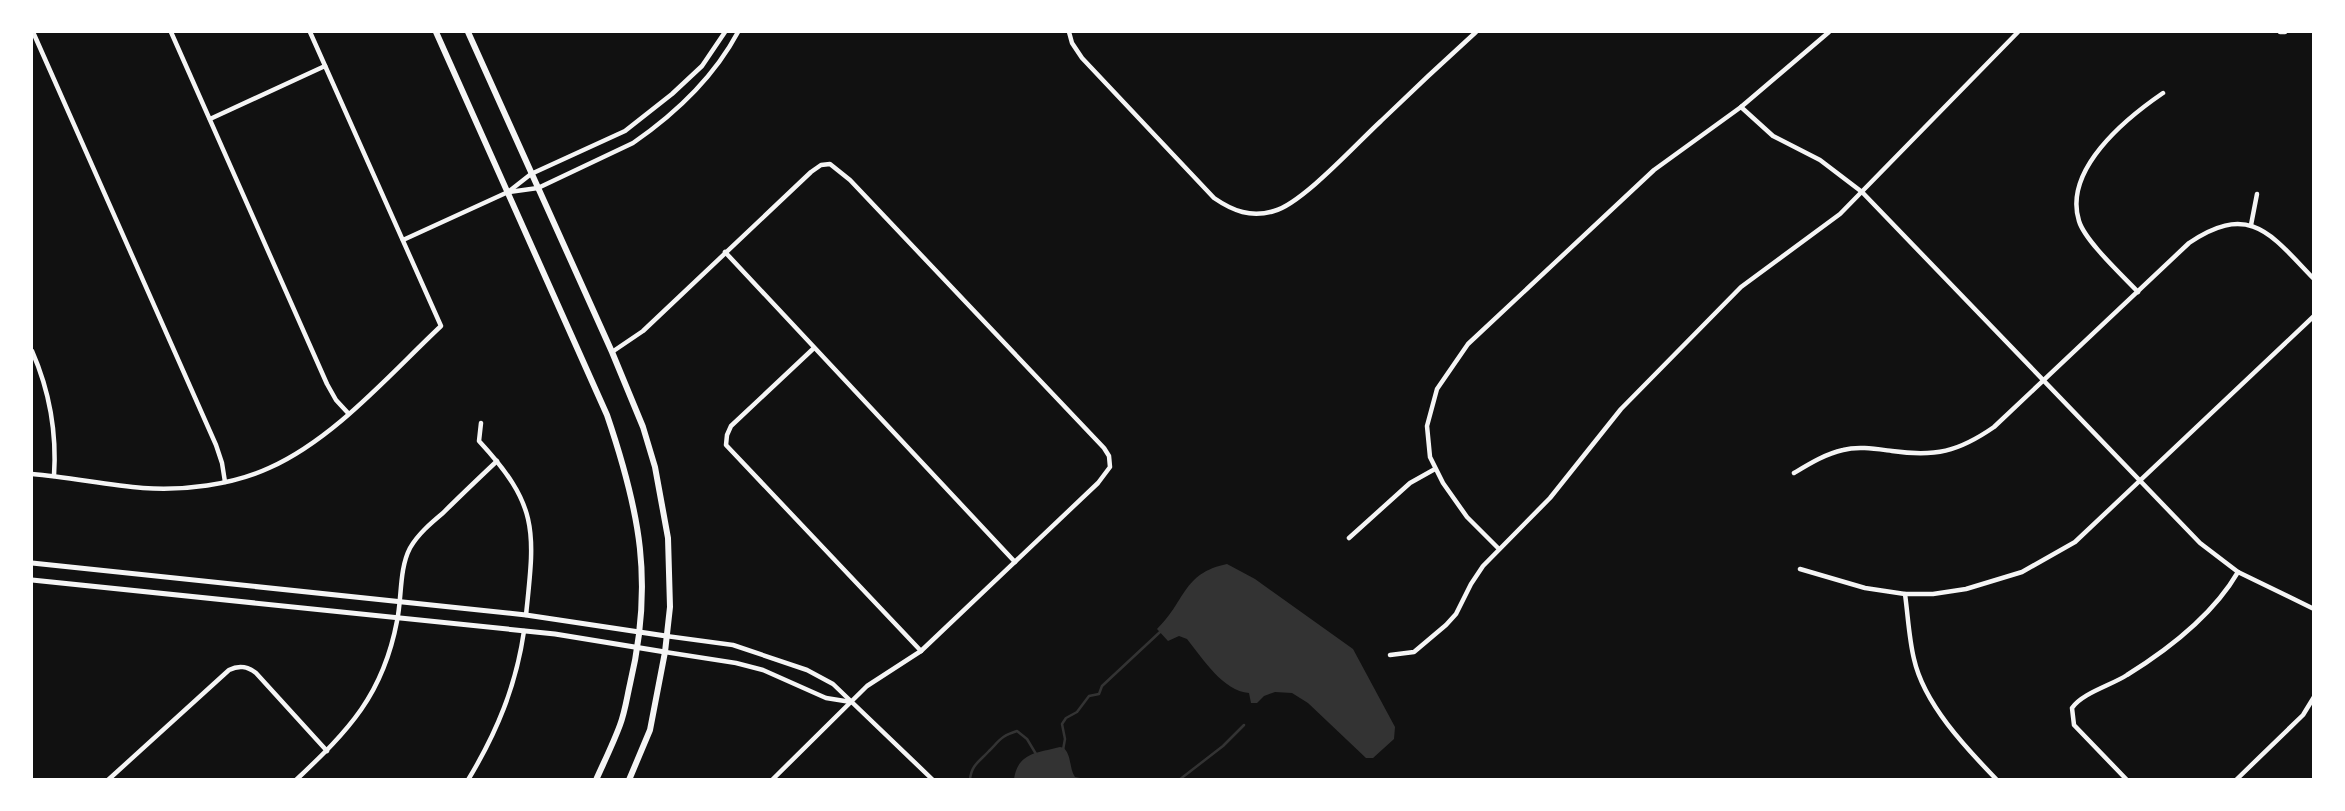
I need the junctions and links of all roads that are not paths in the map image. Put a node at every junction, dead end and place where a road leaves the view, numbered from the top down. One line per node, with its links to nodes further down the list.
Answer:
1 (33, 32): 41 (street)
2 (171, 32): 17 (street)
3 (310, 32): 14 (street)
4 (436, 32): 20 (main road)
5 (468, 32): 18 (main road)
6 (725, 32): 18 (street)
7 (738, 32): 19 (street)
8 (1069, 32): 9 (street)
9 (1476, 32)
10 (1829, 32): 16 (street)
11 (2018, 32): 21 (street)
12 (2280, 32): 13 (street)
13 (2285, 32)
14 (325, 66): 17 (street); 24 (street)
15 (2163, 93): 27 (street)
16 (1741, 107): 21 (street); 36 (street)
17 (210, 119): 33 (street)
18 (531, 174): 19 (main road); 20 (street)
19 (538, 188): 20 (street); 31 (main road)
20 (508, 192): 24 (street); 55 (main road)
21 (1862, 192): 32 (street); 43 (street)
22 (2257, 194): 23 (street)
23 (2251, 225): 26 (street); 27 (street)
24 (403, 240): 33 (street)
25 (725, 253): 29 (street); 31 (street); 44 (street)
26 (2314, 279)
27 (2138, 292): 32 (street)
28 (2314, 316): 40 (street)
29 (814, 348): 44 (street); 58 (street)
30 (32, 351): 39 (street)
31 (612, 352): 56 (main road)
32 (2044, 380): 37 (street); 40 (street)
33 (348, 414): 41 (street)
34 (481, 424): 35 (street)
35 (497, 461): 50 (street); 52 (street)
36 (1436, 469): 42 (street); 43 (street)
37 (1794, 473)
38 (32, 474): 39 (street)
39 (54, 476): 41 (street)
40 (2139, 481): 47 (street); 49 (street)
41 (225, 482)
42 (1349, 538)
43 (1498, 548): 60 (street)
44 (1015, 562): 58 (street)
45 (32, 563): 50 (street)
46 (1800, 569): 49 (street)
47 (2238, 572): 51 (street); 72 (street)
48 (32, 580): 53 (street)
49 (1905, 594): 71 (street)
50 (401, 602): 52 (street); 53 (street)
51 (2314, 609)
52 (526, 615): 55 (street)
53 (398, 618): 54 (street); 63 (street)
54 (524, 631): 57 (street); 66 (street)
55 (641, 633): 56 (street); 57 (main road)
56 (666, 636): 59 (main road); 62 (street)
57 (638, 649): 59 (street); 67 (main road)
58 (921, 651): 62 (street)
59 (665, 652): 62 (street); 68 (main road)
60 (1390, 655)
61 (2314, 697): 73 (street)
62 (852, 702): 69 (street); 70 (street)
63 (327, 751): 64 (street); 65 (street)
64 (108, 779)
65 (296, 779)
66 (468, 779)
67 (596, 779)
68 (629, 779)
69 (772, 779)
70 (933, 779)
71 (1997, 779)
72 (2127, 779)
73 (2236, 779)

